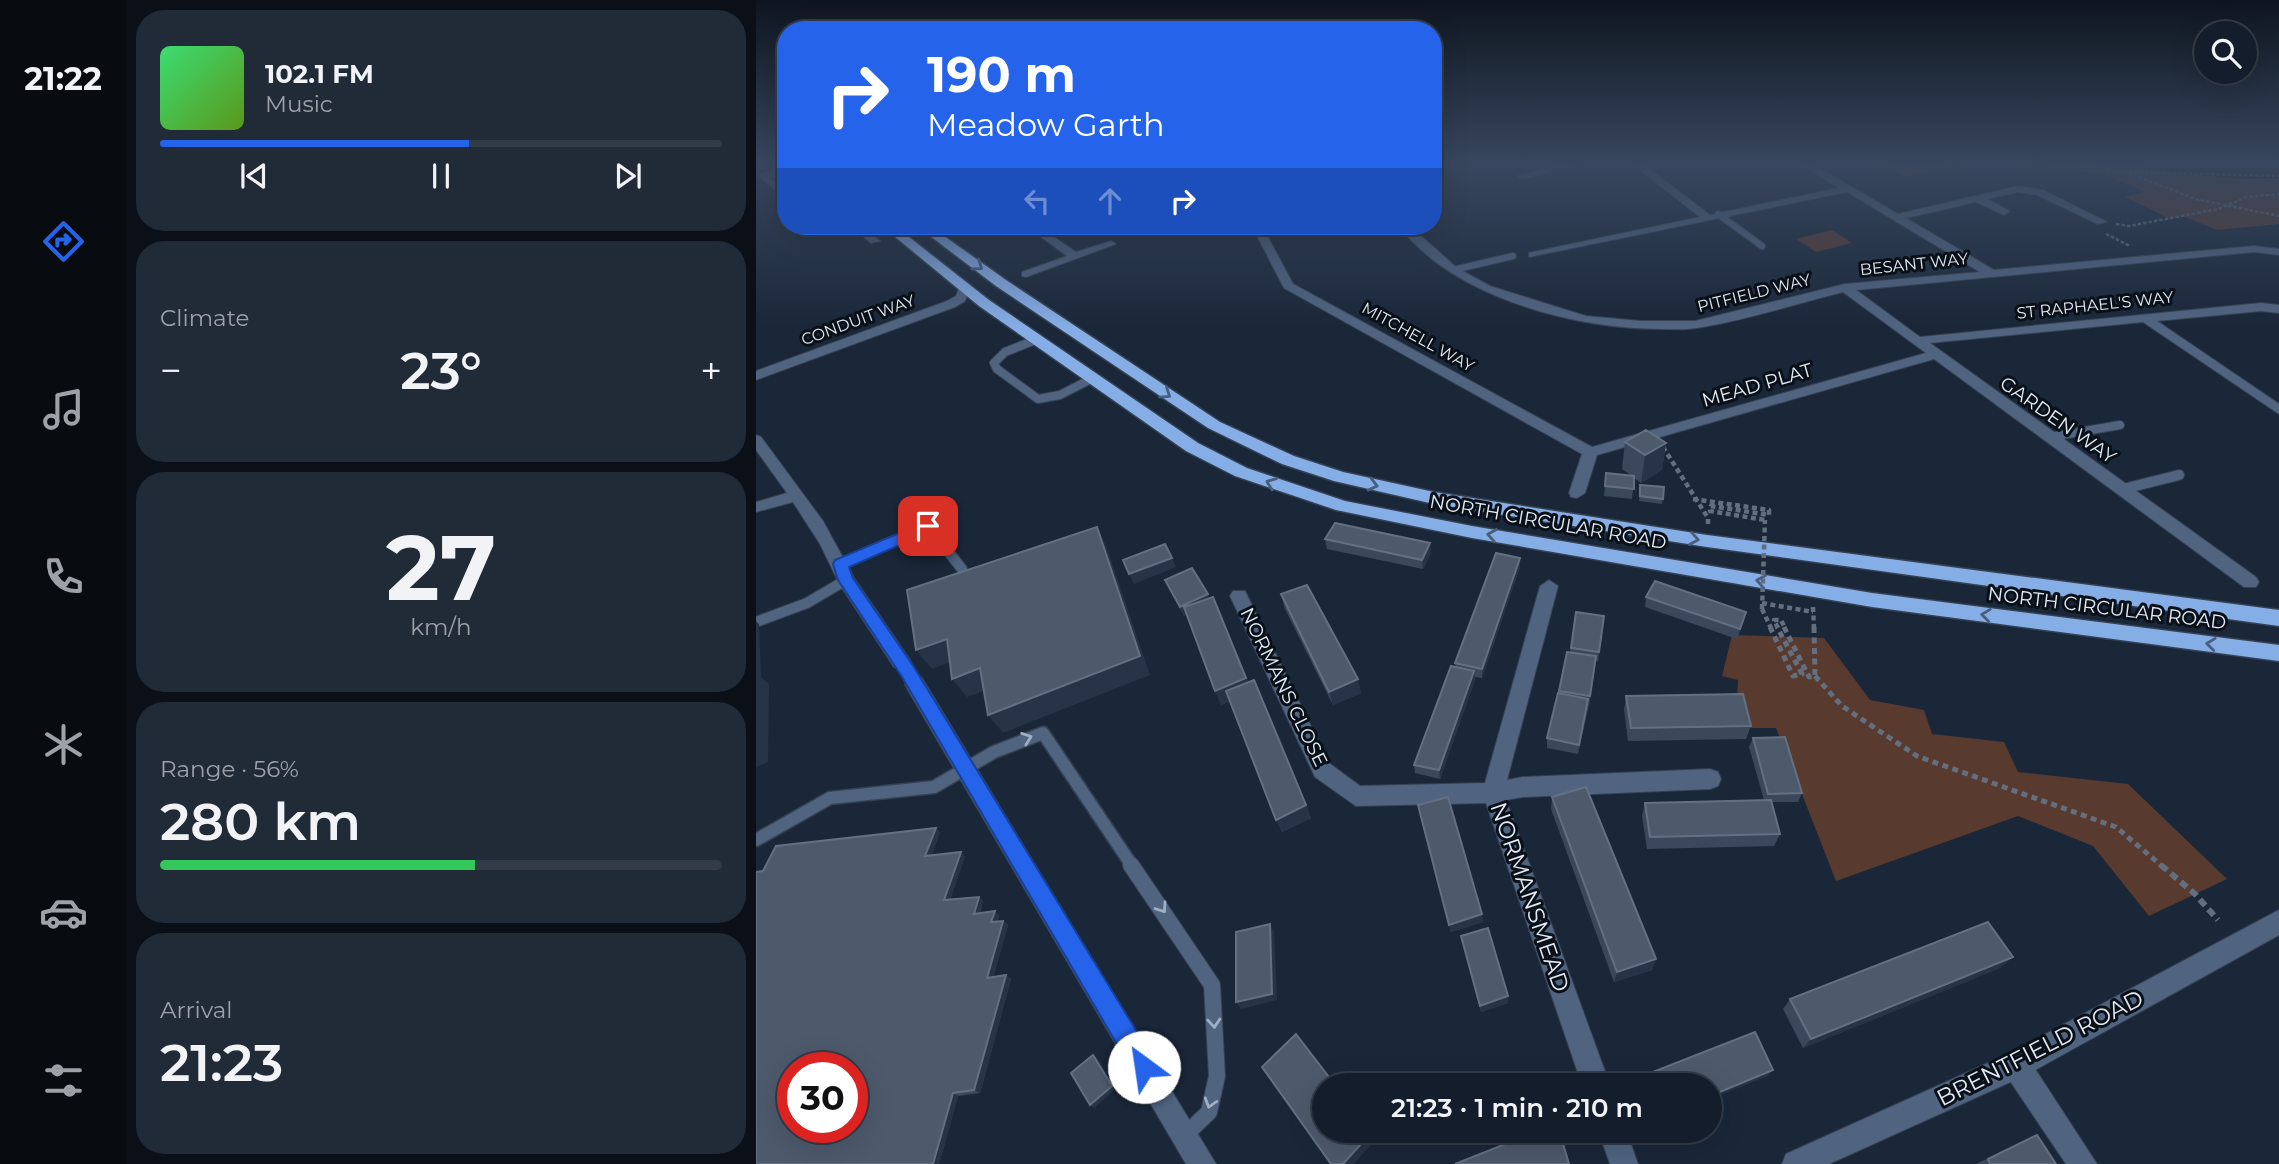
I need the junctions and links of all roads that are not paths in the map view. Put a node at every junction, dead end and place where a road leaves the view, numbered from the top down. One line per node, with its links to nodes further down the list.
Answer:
1 (1696, 218): 16 (street)
2 (1724, 218): 14 (lane)
3 (1900, 218): 20 (street)
4 (2094, 218): 5 (street)
5 (2102, 222)
6 (867, 235): 12 (street)
7 (899, 235): 22 (highway, NORTH CIRCULAR ROAD)
8 (935, 235): 46 (highway, NORTH CIRCULAR ROAD, one-way to 46)
9 (1044, 235): 17 (street)
10 (1262, 235): 35 (street, MITCHELL WAY)
11 (1414, 235): 19 (street, PITFIELD WAY)
12 (874, 241)
13 (1111, 244): 17 (street)
14 (1762, 246)
15 (2279, 252): 20 (street, BESANT WAY)
16 (1533, 255)
17 (1074, 256): 21 (street)
18 (1513, 256): 19 (lane)
19 (1452, 270): 23 (street, PITFIELD WAY)
20 (1989, 272): 23 (street, BESANT WAY)
21 (1026, 274)
22 (964, 288): 26 (highway, NORTH CIRCULAR ROAD); 29 (street, CONDUIT WAY)
23 (1845, 288): 27 (street, GARDEN WAY)
24 (2279, 309): 25 (street, ST RAPHAEL'S WAY)
25 (2145, 318): 27 (street, ST RAPHAEL'S WAY); 31 (street)
26 (1038, 339): 30 (highway, NORTH CIRCULAR ROAD); 30 (lane)
27 (1915, 341): 28 (street, GARDEN WAY)
28 (1934, 355): 33 (street, GARDEN WAY); 35 (street, MEAD PLAT)
29 (756, 376)
30 (1093, 378): 48 (highway, NORTH CIRCULAR ROAD, one-way to 30)
31 (2279, 410)
32 (2120, 425): 33 (lane)
33 (2050, 437): 37 (street, GARDEN WAY)
34 (756, 440): 39 (street)
35 (1590, 452): 38 (street)
36 (2179, 474): 37 (lane)
37 (2123, 489): 43 (street, GARDEN WAY)
38 (1577, 493)
39 (796, 496): 40 (street); 42 (street)
40 (756, 507)
41 (962, 569): 42 (lane)
42 (843, 572): 47 (lane); 49 (street)
43 (2250, 582)
44 (1549, 586): 53 (street, NORMANSMEAD)
45 (1239, 596): 53 (street, NORMANS CLOSE)
46 (2279, 618)
47 (756, 622)
48 (2279, 653)
49 (901, 662): 50 (lane)
50 (915, 684): 51 (street)
51 (967, 770): 54 (lane); 58 (street); 58 (lane, one-way to 58)
52 (1710, 779): 53 (street, NORMANS CLOSE)
53 (1493, 793): 57 (street, NORMANSMEAD)
54 (756, 840)
55 (2279, 922): 56 (street, BRENTFIELD ROAD)
56 (2016, 1065): 62 (street, BRENTFIELD ROAD); 63 (street)
57 (1592, 1073)
58 (1185, 1135): 60 (street)
59 (1617, 1143): 61 (street)
60 (1202, 1164)
61 (1624, 1164)
62 (1796, 1164)
63 (2083, 1164)

